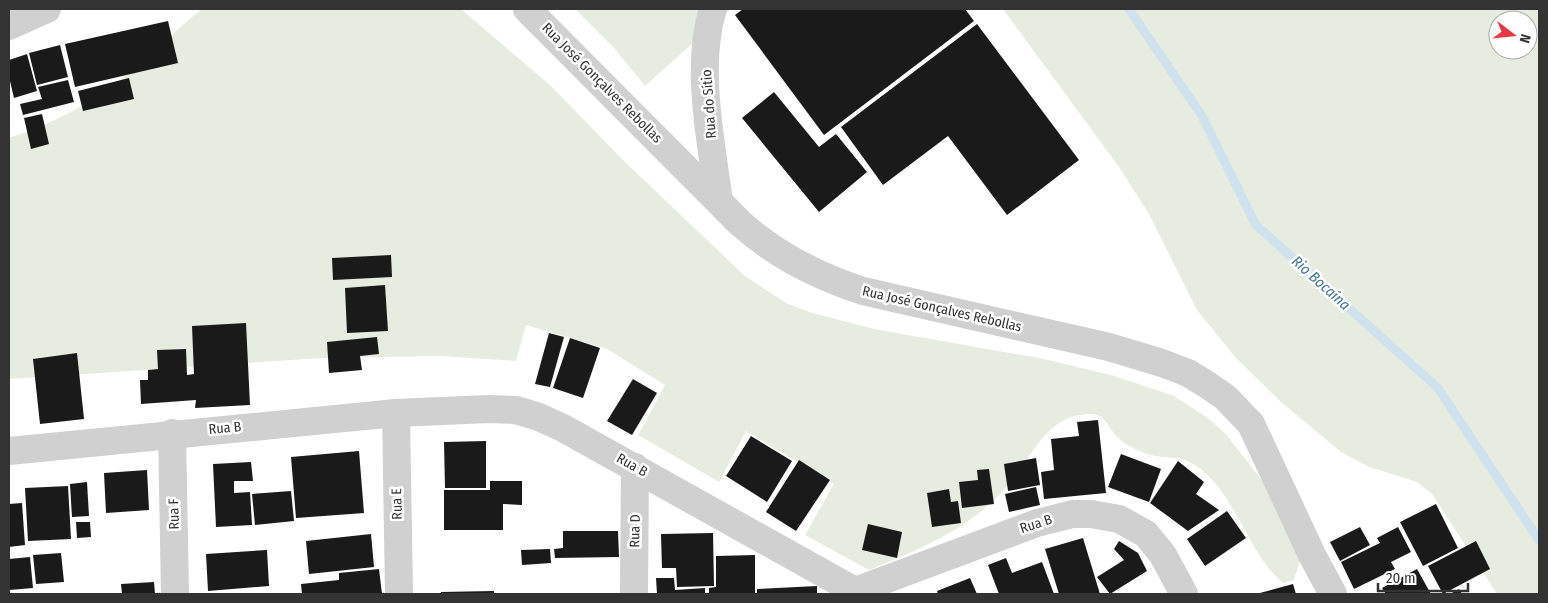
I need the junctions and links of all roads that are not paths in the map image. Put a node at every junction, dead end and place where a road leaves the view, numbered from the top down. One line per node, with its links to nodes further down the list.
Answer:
1 (47, 9): 4 (street)
2 (527, 9): 5 (street, Rua José Gonçalves Rebollas)
3 (713, 9): 5 (street, Rua do Sítio)
4 (9, 26)
5 (719, 200): 15 (street, Rua José Gonçalves Rebollas)
6 (396, 413): 7 (street, Rua B); 9 (street, Rua B); 12 (street, Rua E)
7 (172, 433): 8 (street, Rua B); 11 (street, Rua F)
8 (9, 451)
9 (636, 467): 10 (street, Rua B); 13 (street, Rua D)
10 (855, 593): 14 (street, Rua B)
11 (175, 594)
12 (399, 594)
13 (634, 594)
14 (1184, 594)
15 (1333, 594)

